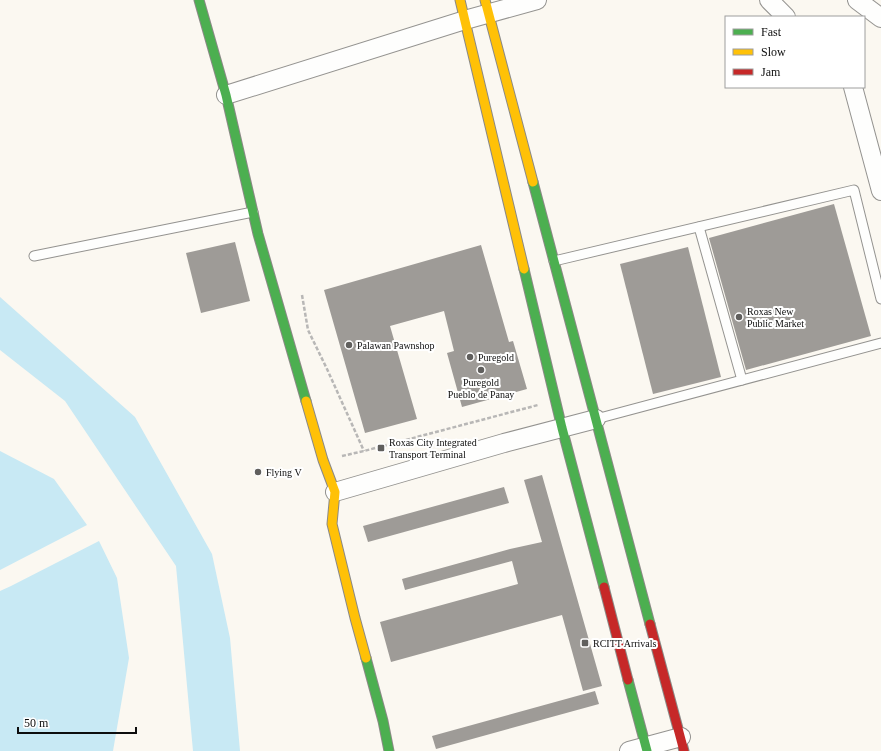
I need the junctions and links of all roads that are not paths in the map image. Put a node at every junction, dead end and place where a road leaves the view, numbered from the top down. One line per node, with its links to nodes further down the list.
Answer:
1 (199, 0): 11 (street)
2 (460, 0): 9 (street)
3 (537, 0): 6 (street)
4 (769, 0): 7 (street)
5 (857, 0): 8 (street)
6 (487, 7): 9 (street); 16 (street)
7 (785, 16)
8 (881, 18)
9 (465, 20): 11 (street); 21 (street)
10 (853, 88): 12 (street)
11 (226, 95): 13 (street)
12 (881, 191)
13 (253, 212): 15 (lane); 22 (street)
14 (699, 226): 16 (lane); 17 (lane); 19 (lane)
15 (34, 256)
16 (554, 261): 20 (street)
17 (881, 299)
18 (881, 343): 19 (lane)
19 (742, 380): 20 (lane)
20 (596, 419): 21 (street); 23 (street)
21 (562, 428): 22 (street); 24 (street)
22 (335, 492): 25 (street)
23 (682, 744): 24 (street)
24 (647, 749): 26 (street)
25 (389, 751)
26 (629, 751)

